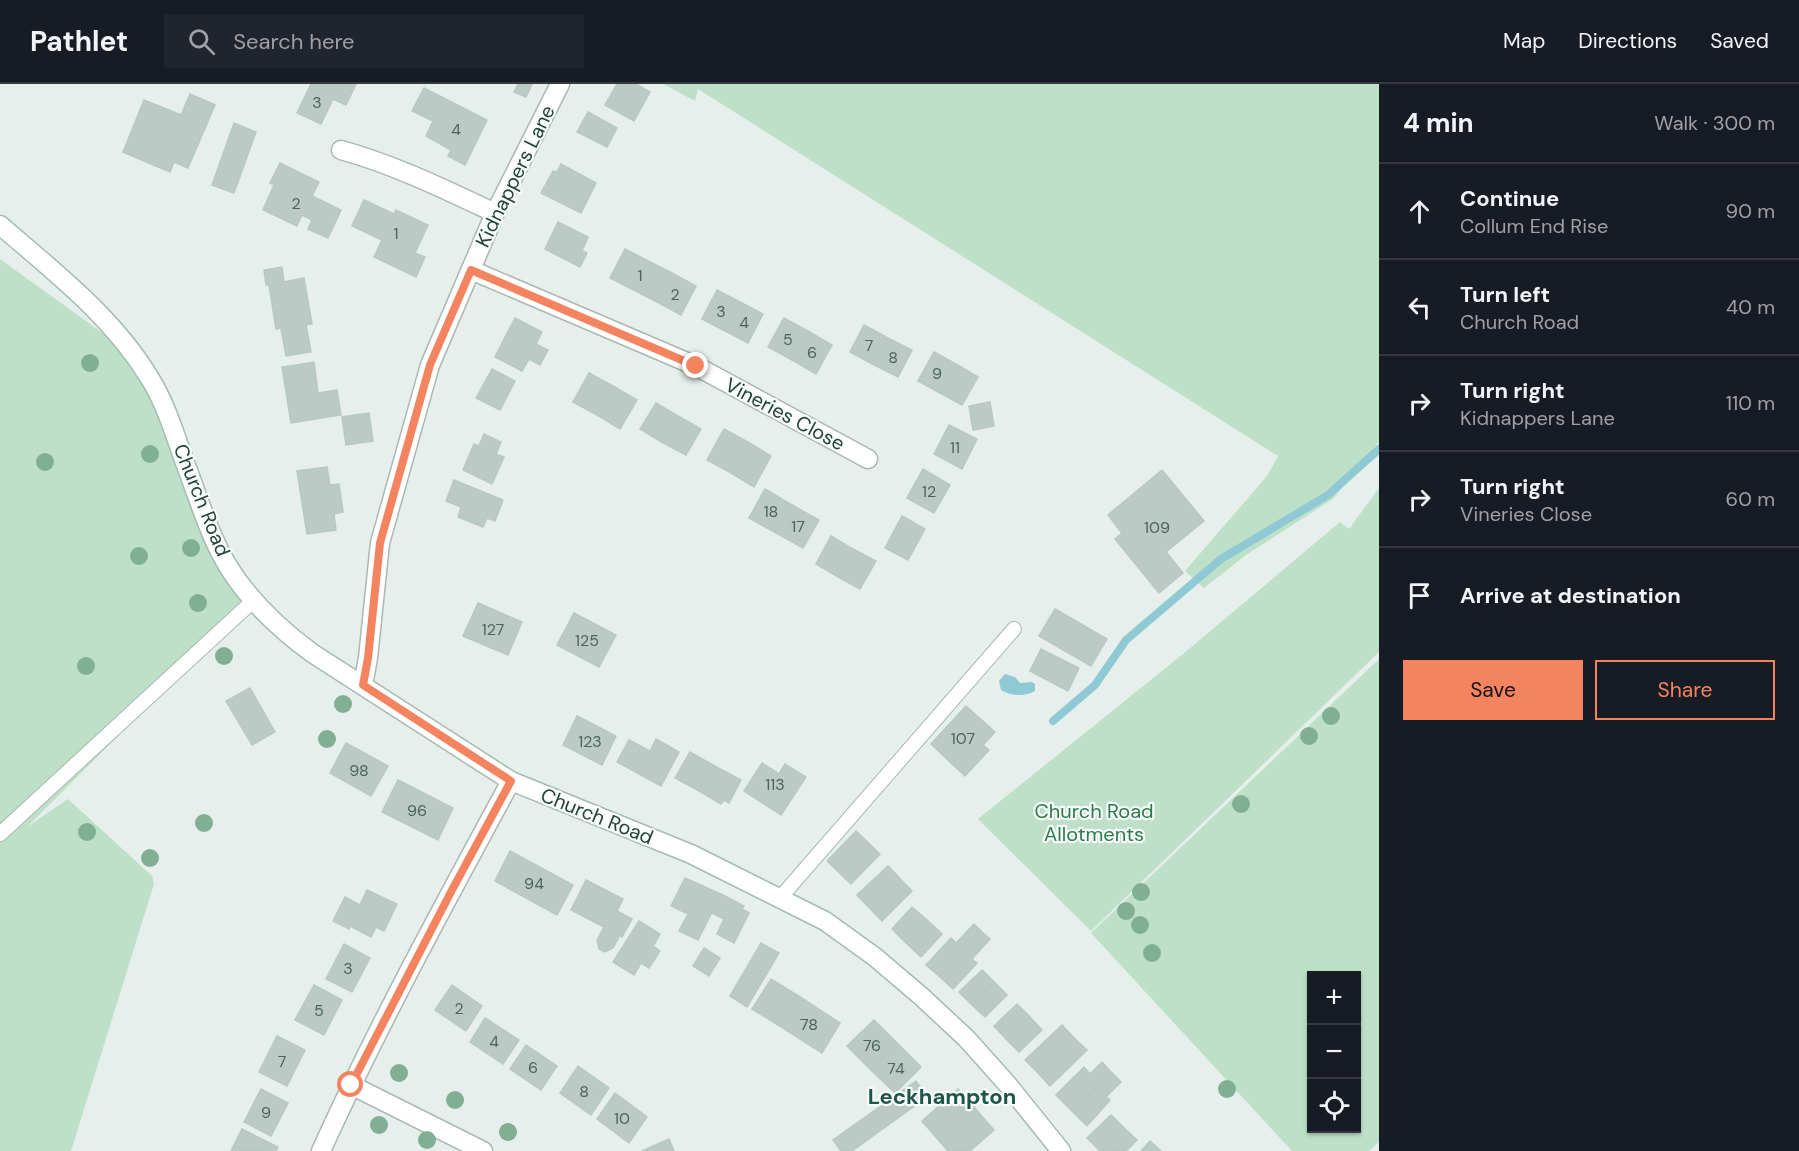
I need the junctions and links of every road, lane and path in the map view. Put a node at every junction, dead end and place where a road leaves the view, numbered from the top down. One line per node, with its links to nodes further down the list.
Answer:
1 (560, 84): 3 (street, Kidnappers Lane)
2 (341, 150): 3 (street)
3 (495, 213): 5 (street, Kidnappers Lane)
4 (0, 225): 7 (street, Church Road)
5 (471, 270): 6 (street, Vineries Close); 9 (street, Kidnappers Lane)
6 (868, 459)
7 (253, 601): 9 (street, Church Road); 11 (lane)
8 (1014, 629): 12 (lane)
9 (363, 685): 10 (street, Church Road)
10 (511, 781): 12 (street, Church Road); 13 (street)
11 (0, 834)
12 (780, 898): 16 (street, Church Road)
13 (351, 1085): 14 (street); 15 (street)
14 (321, 1151)
15 (483, 1151)
16 (1060, 1151)

